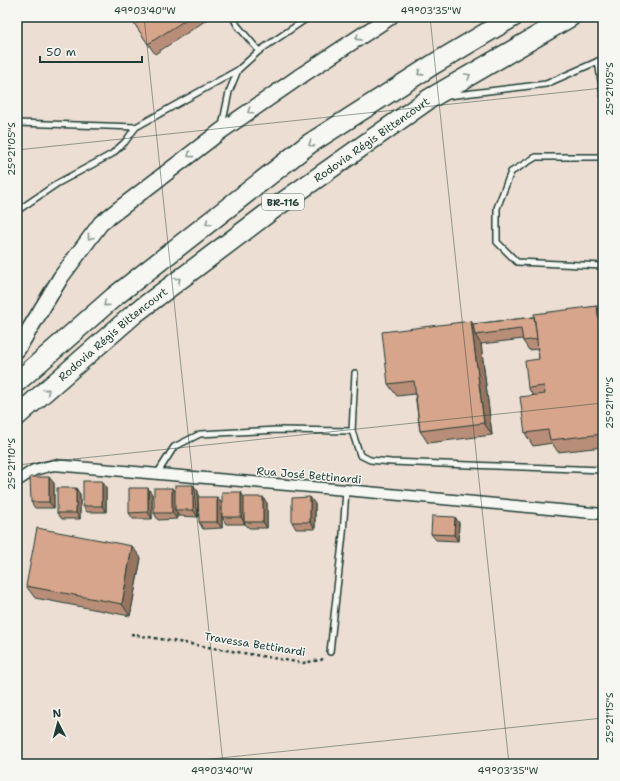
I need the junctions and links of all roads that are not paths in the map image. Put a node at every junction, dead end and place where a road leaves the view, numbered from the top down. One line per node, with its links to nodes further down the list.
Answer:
1 (233, 17): 6 (lane)
2 (309, 17): 6 (lane)
3 (390, 17): 13 (main road, one-way to 13)
4 (513, 17): 19 (highway, BR-116, one-way to 19)
5 (570, 17): 10 (highway, Rodovia Régis Bittencourt / BR-116, one-way to 5)
6 (259, 51): 8 (lane)
7 (601, 60): 9 (lane); 10 (lane)
8 (238, 70): 12 (lane); 13 (lane)
9 (603, 94)
10 (429, 99): 20 (highway, Rodovia Régis Bittencourt / BR-116, one-way to 10)
11 (17, 123): 12 (lane)
12 (136, 127): 15 (lane)
13 (221, 131): 17 (main road, one-way to 17)
14 (603, 157): 16 (lane)
15 (17, 211)
16 (603, 266)
17 (17, 350)
18 (355, 373): 21 (lane)
19 (17, 382)
20 (17, 416)
21 (352, 430): 22 (lane); 23 (lane)
22 (603, 470)
23 (157, 474): 24 (street, Rua José Bettinardi); 25 (street, Rua José Bettinardi)
24 (17, 481)
25 (346, 490): 26 (street, Rua José Bettinardi); 27 (lane)
26 (603, 514)
27 (330, 652)

